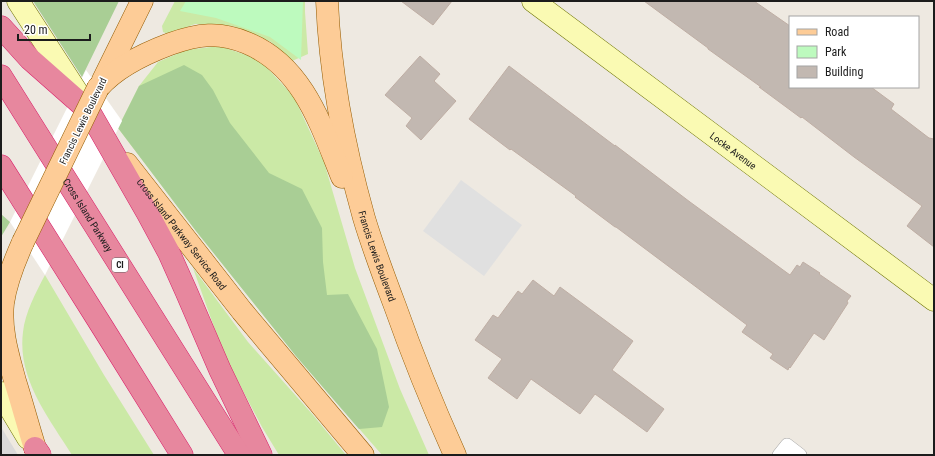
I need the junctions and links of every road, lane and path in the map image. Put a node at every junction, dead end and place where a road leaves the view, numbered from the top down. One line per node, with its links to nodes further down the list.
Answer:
1 (18, 1): 8 (street, Cross Island Parkway Service Road)
2 (142, 1): 7 (main road, Francis Lewis Boulevard)
3 (327, 1): 10 (main road, Francis Lewis Boulevard)
4 (533, 1): 11 (street, Locke Avenue)
5 (1, 27): 8 (highway)
6 (1, 76): 15 (highway, Cross Island Parkway / CI)
7 (98, 88): 10 (main road); 13 (main road, Francis Lewis Boulevard, bridge)
8 (89, 111): 16 (highway); 17 (main road, Cross Island Parkway Service Road)
9 (1, 166): 14 (highway)
10 (392, 298): 18 (main road, Francis Lewis Boulevard)
11 (934, 300)
12 (1, 393): 13 (street)
13 (38, 453)
14 (182, 455)
15 (239, 455)
16 (261, 455)
17 (363, 455)
18 (455, 455)
19 (779, 455): 20 (lane)
20 (800, 455)

